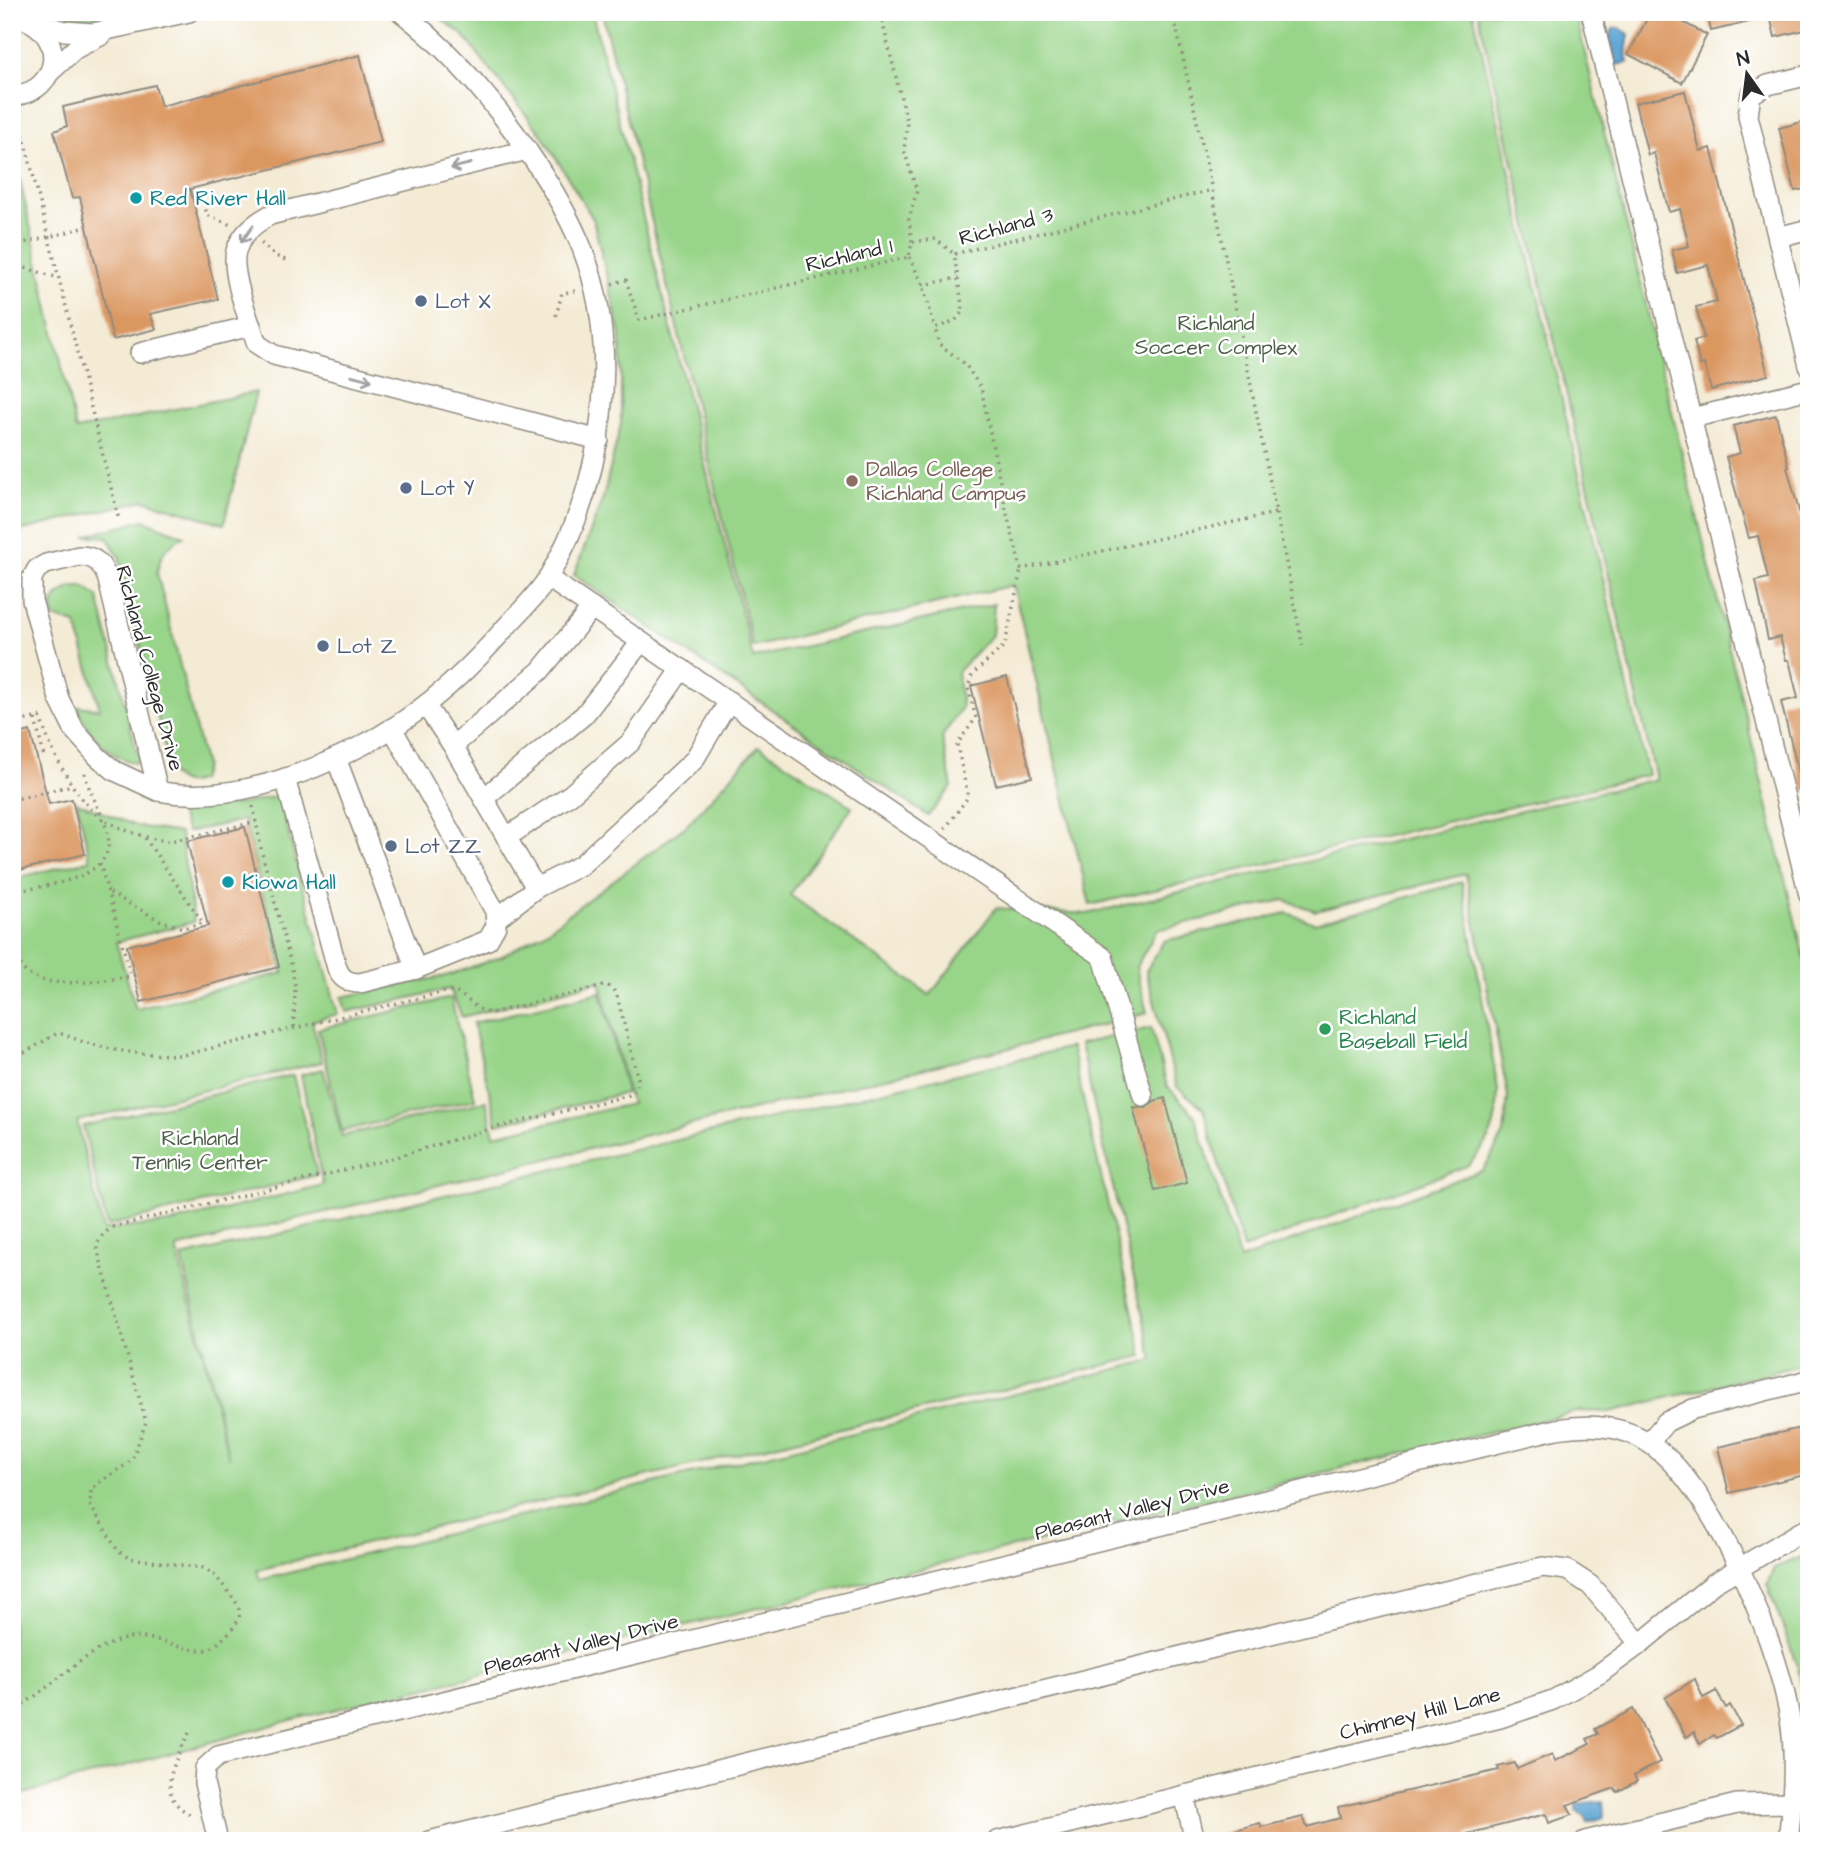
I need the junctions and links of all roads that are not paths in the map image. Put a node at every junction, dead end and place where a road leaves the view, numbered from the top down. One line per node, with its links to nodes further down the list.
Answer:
1 (189, 12): 5 (street)
2 (1591, 12): 18 (street)
3 (414, 16): 11 (street, Richland College Drive)
4 (12, 17): 6 (street)
5 (142, 19): 7 (street)
6 (33, 22): 7 (street); 8 (street)
7 (113, 31): 8 (street)
8 (49, 73): 10 (street)
9 (1809, 75): 13 (street)
10 (15, 105)
11 (527, 150): 14 (street, one-way to 14); 19 (street, Richland College Drive)
12 (1809, 229): 13 (street)
13 (1778, 237): 16 (street)
14 (251, 326): 15 (street); 19 (street, one-way to 19)
15 (140, 353)
16 (1809, 366)
17 (1809, 389): 18 (street)
18 (1692, 418): 34 (street)
19 (599, 440): 20 (street, Richland College Drive)
20 (548, 578): 21 (street); 25 (street, Richland College Drive)
21 (592, 608): 22 (street); 27 (street)
22 (641, 642): 23 (street); 31 (street)
23 (682, 669): 24 (street); 32 (street)
24 (729, 701): 33 (street); 37 (street)
25 (426, 706): 26 (street, Richland College Drive); 27 (street)
26 (392, 728): 28 (street, Richland College Drive); 35 (street)
27 (453, 746): 31 (street)
28 (336, 758): 29 (street, Richland College Drive); 36 (street)
29 (285, 778): 30 (street, Richland College Drive); 36 (street)
30 (158, 791): 30 (street, Richland College Drive)
31 (484, 798): 32 (street)
32 (507, 837): 33 (street)
33 (536, 888): 35 (street)
34 (1809, 895)
35 (496, 919): 36 (street)
36 (416, 969)
37 (1143, 1096)
38 (1809, 1380): 39 (street)
39 (1649, 1443): 41 (street, Pleasant Valley Drive); 45 (street, Pleasant Valley Drive)
40 (1809, 1527): 41 (street, Chimney Hill Lane)
41 (1738, 1567): 42 (street, Chimney Hill Lane); 44 (street, Pleasant Valley Drive)
42 (1640, 1644): 43 (street, Chimney Hill Lane); 46 (street)
43 (1184, 1795): 47 (street, Chimney Hill Lane); 48 (street)
44 (1792, 1804): 49 (street); 50 (street, Pleasant Valley Drive)
45 (218, 1841)
46 (429, 1841)
47 (997, 1841)
48 (1195, 1841)
49 (1585, 1841)
50 (1788, 1841)

